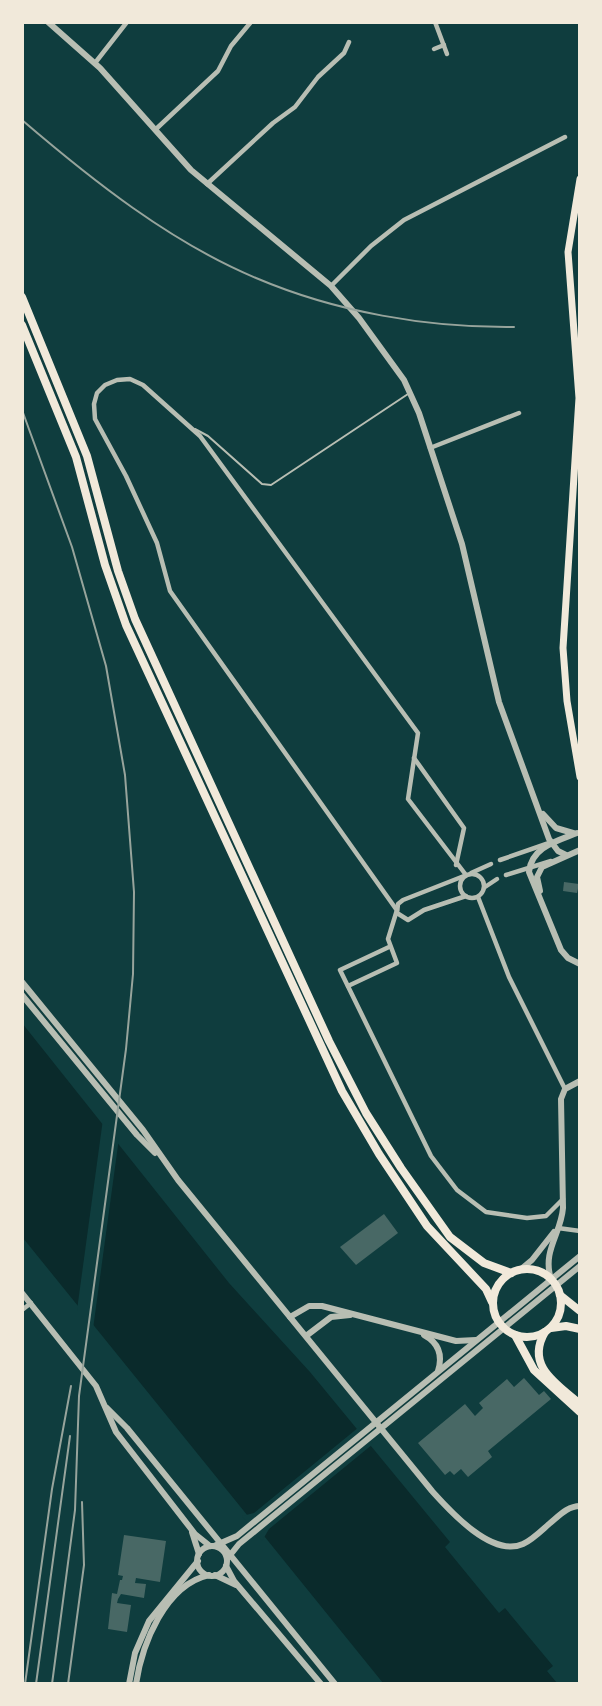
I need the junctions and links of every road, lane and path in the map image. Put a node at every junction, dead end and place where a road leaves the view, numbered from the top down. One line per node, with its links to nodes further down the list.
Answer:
1 (48, 22): 9 (street)
2 (127, 22): 9 (street)
3 (250, 22): 10 (street)
4 (435, 22): 6 (street)
5 (349, 42): 13 (street)
6 (444, 45): 7 (street); 8 (street)
7 (434, 49)
8 (447, 54)
9 (95, 63): 10 (street)
10 (154, 130): 13 (street)
11 (566, 137): 14 (street)
12 (579, 179): 21 (main road)
13 (207, 184): 14 (street)
14 (331, 286): 17 (street)
15 (22, 297): 56 (main road)
16 (22, 325): 60 (main road)
17 (411, 392): 19 (lane); 20 (street)
18 (519, 413): 20 (street)
19 (192, 428): 23 (street); 42 (street)
20 (430, 448): 25 (street)
21 (574, 739): 22 (main road); 24 (main road)
22 (579, 755)
23 (414, 758): 33 (street); 33 (street)
24 (579, 777)
25 (540, 809): 26 (street); 27 (street)
26 (578, 833): 27 (street)
27 (552, 843): 29 (street); 30 (street); 34 (street)
28 (579, 850): 29 (street)
29 (566, 855): 31 (street)
30 (500, 860)
31 (554, 860): 34 (street); 41 (street)
32 (490, 864): 35 (street)
33 (456, 865): 35 (street)
34 (529, 867): 36 (street); 41 (street)
35 (467, 875): 38 (street); 39 (street); 42 (street)
36 (507, 875)
37 (497, 879): 38 (street)
38 (485, 887): 40 (street)
39 (466, 896): 40 (street); 42 (street)
40 (478, 897): 49 (street)
41 (542, 903): 44 (street)
42 (397, 910): 43 (street)
43 (389, 946): 46 (street); 46 (street)
44 (579, 964)
45 (22, 982): 50 (street)
46 (348, 986): 51 (street)
47 (22, 995): 50 (street)
48 (579, 1081): 49 (street)
49 (565, 1089): 51 (street)
50 (160, 1157): 65 (street)
51 (563, 1199): 52 (street)
52 (557, 1229): 53 (street); 56 (street); 57 (street)
53 (579, 1231)
54 (579, 1256): 71 (street)
55 (579, 1266): 80 (street)
56 (516, 1271): 57 (main road); 60 (main road)
57 (551, 1279): 59 (main road)
58 (22, 1293): 61 (street)
59 (560, 1295): 63 (main road); 67 (main road)
60 (492, 1302): 69 (main road)
61 (31, 1303): 62 (street); 74 (street)
62 (22, 1310)
63 (579, 1311)
64 (356, 1316): 65 (street); 68 (street); 70 (street)
65 (290, 1317): 70 (street)
66 (579, 1329): 67 (main road)
67 (548, 1330): 69 (main road); 73 (main road)
68 (418, 1332): 71 (street); 72 (street)
69 (515, 1335): 75 (main road)
70 (306, 1336): 76 (street)
71 (480, 1338): 72 (street)
72 (438, 1372): 78 (street)
73 (579, 1404)
74 (107, 1408): 77 (street); 86 (street)
75 (579, 1412)
76 (579, 1506)
77 (188, 1525): 78 (street); 79 (street)
78 (212, 1546): 79 (street); 80 (street)
79 (198, 1558): 81 (street); 83 (street)
80 (226, 1563): 81 (street); 82 (street)
81 (212, 1575): 82 (street); 84 (street)
82 (241, 1589): 85 (street)
83 (129, 1683)
84 (136, 1683)
85 (321, 1683)
86 (335, 1683)

